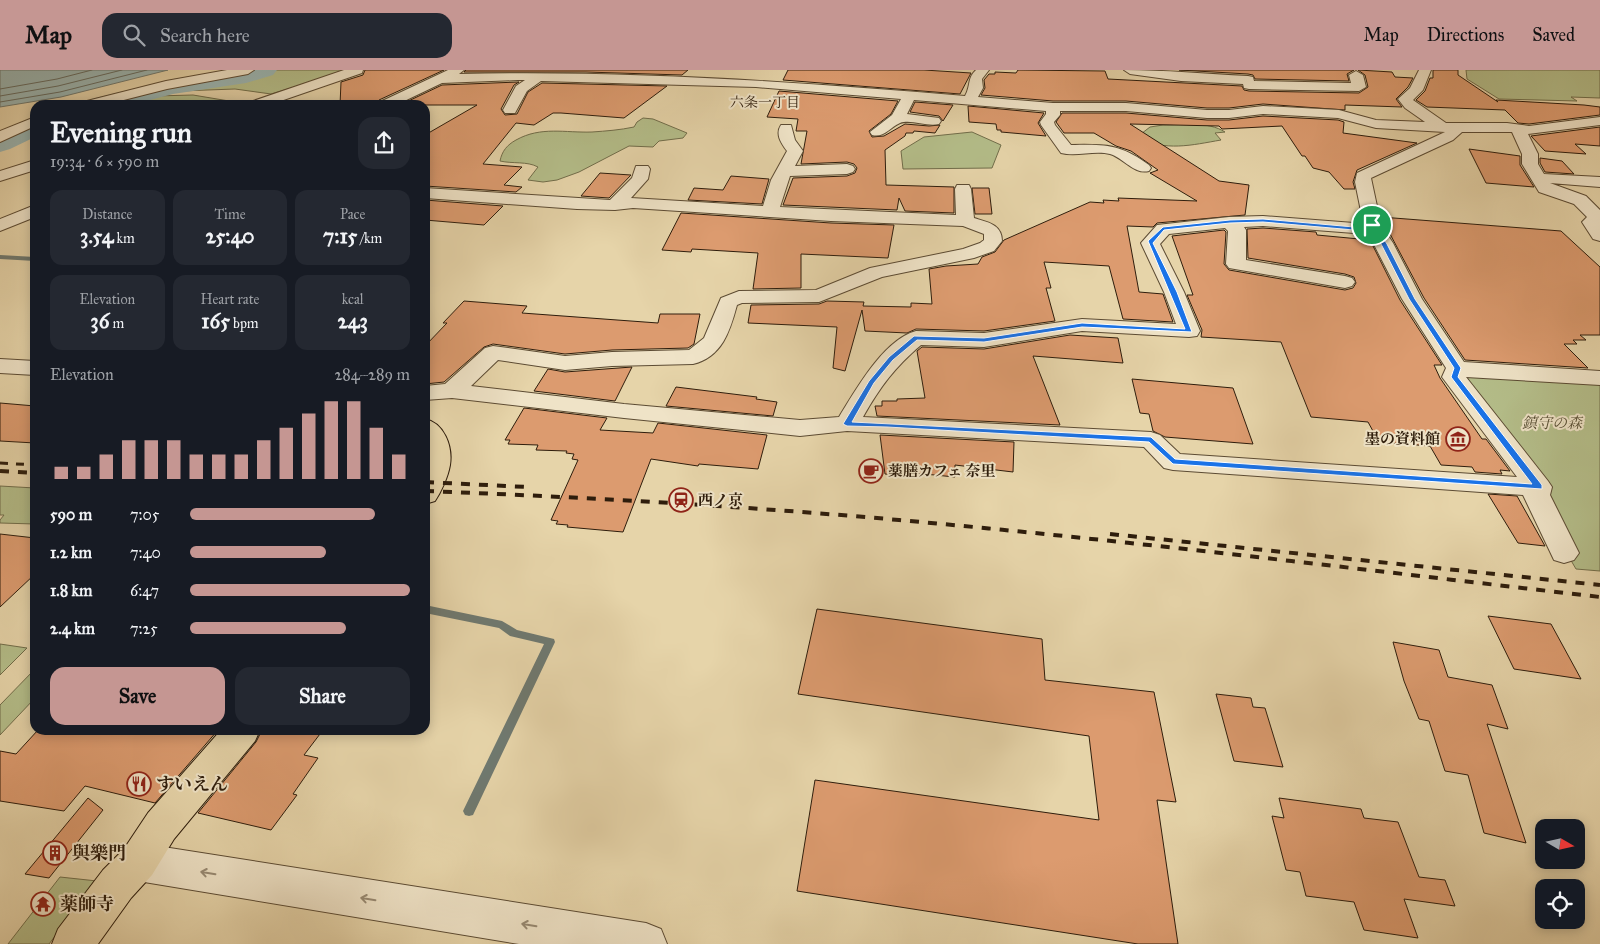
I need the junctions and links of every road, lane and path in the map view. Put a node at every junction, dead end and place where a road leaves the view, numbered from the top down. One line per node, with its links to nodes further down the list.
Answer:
1 (248, 70): 15 (street)
2 (357, 70): 16 (street)
3 (458, 70): 13 (street)
4 (962, 70): 7 (street)
5 (1130, 70): 9 (street)
6 (1425, 70): 29 (street)
7 (982, 71): 18 (street)
8 (625, 75): 11 (street); 14 (street)
9 (1166, 75): 12 (street); 20 (street)
10 (1356, 75): 12 (street)
11 (538, 77): 13 (street); 21 (street)
12 (1247, 78): 22 (street)
13 (441, 79): 17 (street)
14 (909, 96): 18 (street); 24 (street)
15 (108, 100)
16 (270, 100)
17 (395, 100)
18 (970, 100): 19 (street)
19 (1053, 107): 20 (street); 33 (street)
20 (1164, 109): 22 (street)
21 (510, 110)
22 (1263, 110): 23 (street)
23 (1302, 112): 28 (street); 29 (street)
24 (898, 118): 25 (street); 32 (street)
25 (934, 121)
26 (1600, 121): 31 (street)
27 (30, 123): 35 (street)
28 (1312, 127)
29 (1449, 127): 31 (street); 52 (street)
30 (786, 128): 40 (street)
31 (1518, 130): 42 (street)
32 (878, 132)
33 (1056, 135): 34 (street); 37 (street)
34 (1082, 135)
35 (0, 137)
36 (30, 167): 41 (street)
37 (1143, 168)
38 (642, 169): 46 (street)
39 (846, 169): 40 (street)
40 (784, 171): 49 (street)
41 (0, 176)
42 (1538, 177): 43 (street); 47 (street)
43 (1600, 182)
44 (964, 189): 50 (street)
45 (430, 193): 46 (street)
46 (615, 205): 49 (street)
47 (1593, 207): 54 (street)
48 (30, 212): 53 (street)
49 (770, 212): 50 (street)
50 (965, 221): 58 (street)
51 (1230, 222): 52 (street); 55 (street); 60 (street)
52 (1372, 225): 56 (street)
53 (0, 226)
54 (1600, 235)
55 (1345, 282)
56 (1458, 368): 57 (street); 63 (street)
57 (1600, 378)
58 (452, 391): 59 (street); 60 (street)
59 (430, 393)
60 (847, 424): 63 (street)
61 (430, 432): 62 (main road)
62 (430, 483)
63 (1539, 487): 64 (street)
64 (1564, 553)
65 (239, 735): 66 (main road)
66 (138, 862): 67 (main road); 68 (street, one-way to 66)
67 (73, 944)
68 (646, 944)

